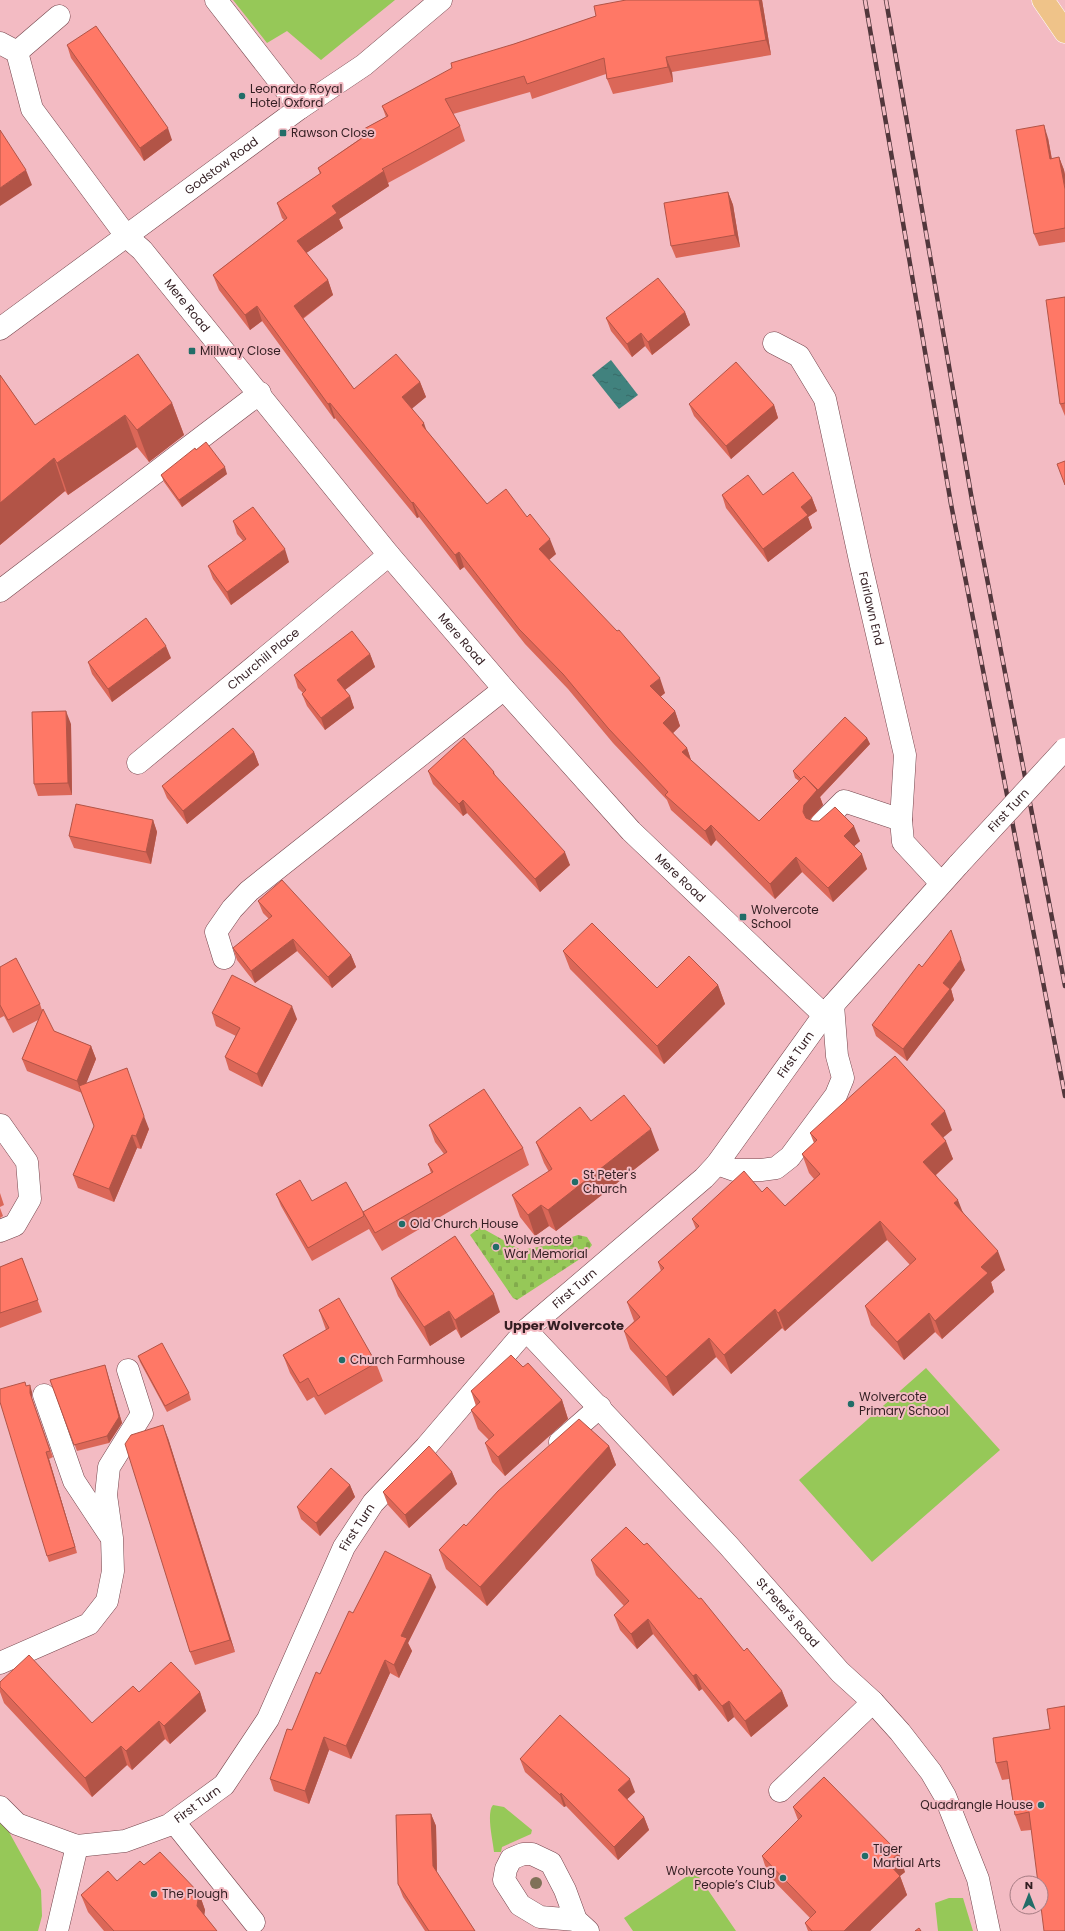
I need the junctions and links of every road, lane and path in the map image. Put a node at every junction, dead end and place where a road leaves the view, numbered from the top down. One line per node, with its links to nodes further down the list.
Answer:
1 (216, 0): 7 (street)
2 (441, 0): 7 (street, Godstow Road)
3 (1043, 0): 5 (main road)
4 (59, 16): 6 (street)
5 (1065, 32)
6 (9, 48): 8 (street)
7 (300, 108): 8 (street, Godstow Road)
8 (127, 237): 9 (street, Godstow Road); 11 (street, Mere Road)
9 (0, 329)
10 (774, 343): 17 (street, Fairlawn End)
11 (260, 393): 12 (street, Mere Road); 13 (street)
12 (389, 555): 14 (street, Mere Road); 16 (street, Churchill Place)
13 (0, 591)
14 (504, 689): 20 (street); 21 (street, Mere Road)
15 (1065, 749): 19 (street, First Turn, bridge)
16 (138, 763)
17 (901, 820): 18 (street); 19 (street, Fairlawn End)
18 (821, 824)
19 (941, 883): 21 (street, First Turn)
20 (224, 958)
21 (829, 1010): 23 (street, First Turn); 23 (street)
22 (1, 1126): 24 (street)
23 (717, 1164): 25 (street, First Turn)
24 (7, 1228)
25 (526, 1330): 28 (street, St Peter's Road); 35 (street, First Turn)
26 (128, 1370): 30 (street)
27 (44, 1395): 30 (street)
28 (600, 1407): 29 (street); 32 (street, St Peter's Road)
29 (547, 1455)
30 (112, 1538): 31 (street)
31 (0, 1663)
32 (873, 1702): 33 (street); 39 (street, St Peter's Road)
33 (780, 1791)
34 (0, 1807): 36 (street)
35 (174, 1822): 36 (street, First Turn); 37 (street)
36 (76, 1846): 38 (street)
37 (254, 1922)
38 (57, 1931)
39 (989, 1931)

